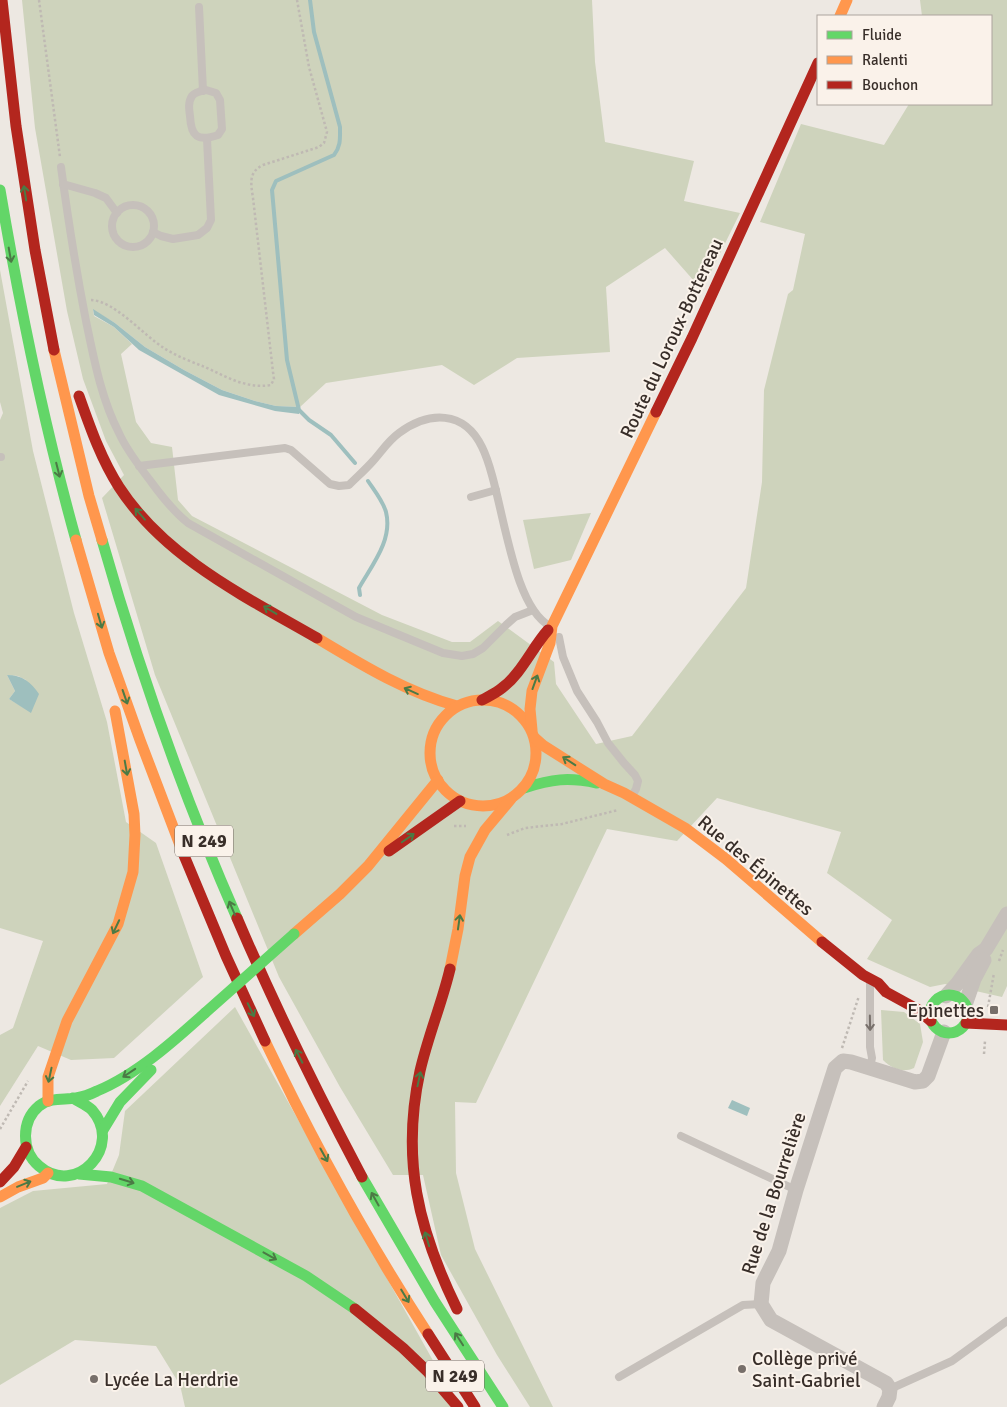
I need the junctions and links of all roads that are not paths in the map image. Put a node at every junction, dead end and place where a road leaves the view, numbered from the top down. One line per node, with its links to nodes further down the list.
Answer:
1 (2, 0): 13 (main road, N 249, one-way to 1)
2 (847, 0): 4 (main road)
3 (199, 7): 6 (lane)
4 (840, 15)
5 (817, 66): 20 (main road, Route du Loroux-Bottereau)
6 (204, 91): 7 (lane); 7 (lane)
7 (207, 139): 12 (lane)
8 (61, 168): 9 (lane)
9 (63, 184): 11 (lane); 16 (lane)
10 (0, 190): 21 (main road, N 249, one-way to 21)
11 (117, 213): 12 (lane); 12 (lane)
12 (153, 232)
13 (32, 241): 14 (main road); 62 (main road, N 249, one-way to 13)
14 (64, 341)
15 (76, 388): 23 (main road, one-way to 15)
16 (139, 466): 17 (lane); 19 (lane)
17 (496, 490): 18 (lane); 19 (lane)
18 (471, 497)
19 (533, 610): 20 (lane)
20 (552, 626): 22 (main road, Route du Loroux-Bottereau); 24 (main road, Route du Loroux-Bottereau, one-way to 20); 28 (lane)
21 (108, 652): 47 (main road, one-way to 47); 64 (main road, N 249, one-way to 64)
22 (482, 700): 23 (main road); 24 (main road)
23 (457, 706): 25 (main road)
24 (533, 734): 26 (main road, Rue des Épinettes, one-way to 24); 27 (main road)
25 (438, 780): 30 (main road); 31 (main road)
26 (604, 784): 27 (main road, Rue des Épinettes); 28 (main road, Rue des Épinettes)
27 (524, 788): 29 (main road)
28 (631, 797): 34 (main road, Rue des Épinettes)
29 (511, 799): 30 (main road); 58 (main road, one-way to 29)
30 (460, 801): 31 (main road, one-way to 30)
31 (368, 866): 44 (main road, bridge)
32 (1007, 914): 33 (street)
33 (986, 949): 37 (street); 38 (street)
34 (870, 979): 35 (main road, Rue des Épinettes); 40 (main road, Rue des Épinettes); 45 (lane, one-way to 45)
35 (906, 990)
36 (926, 996): 37 (main road)
37 (943, 997): 38 (main road); 40 (main road)
38 (966, 1006): 39 (main road); 41 (main road)
39 (997, 1013)
40 (931, 1021): 43 (main road)
41 (966, 1023): 42 (main road); 43 (main road)
42 (1007, 1025)
43 (944, 1032): 45 (street)
44 (182, 1034): 46 (main road, one-way to 46); 48 (main road)
45 (870, 1067): 54 (street, Rue de la Bourrelière)
46 (73, 1098): 47 (main road); 48 (main road)
47 (48, 1101): 50 (main road)
48 (103, 1130): 52 (main road)
49 (681, 1136): 54 (lane)
50 (26, 1147): 51 (main road); 53 (main road)
51 (48, 1173): 52 (main road); 55 (main road, one-way to 51)
52 (79, 1174): 63 (main road, one-way to 63)
53 (0, 1182)
54 (796, 1190): 56 (street, Rue de la Bourrelière)
55 (0, 1197)
56 (761, 1304): 60 (lane); 61 (street, Rue de la Bourrelière)
57 (1007, 1321): 61 (lane)
58 (464, 1322)
59 (494, 1373): 62 (main road)
60 (620, 1377)
61 (890, 1389): 66 (street)
62 (495, 1394): 65 (main road, N 249)
63 (458, 1407)
64 (475, 1407)
65 (503, 1407)
66 (884, 1407)

